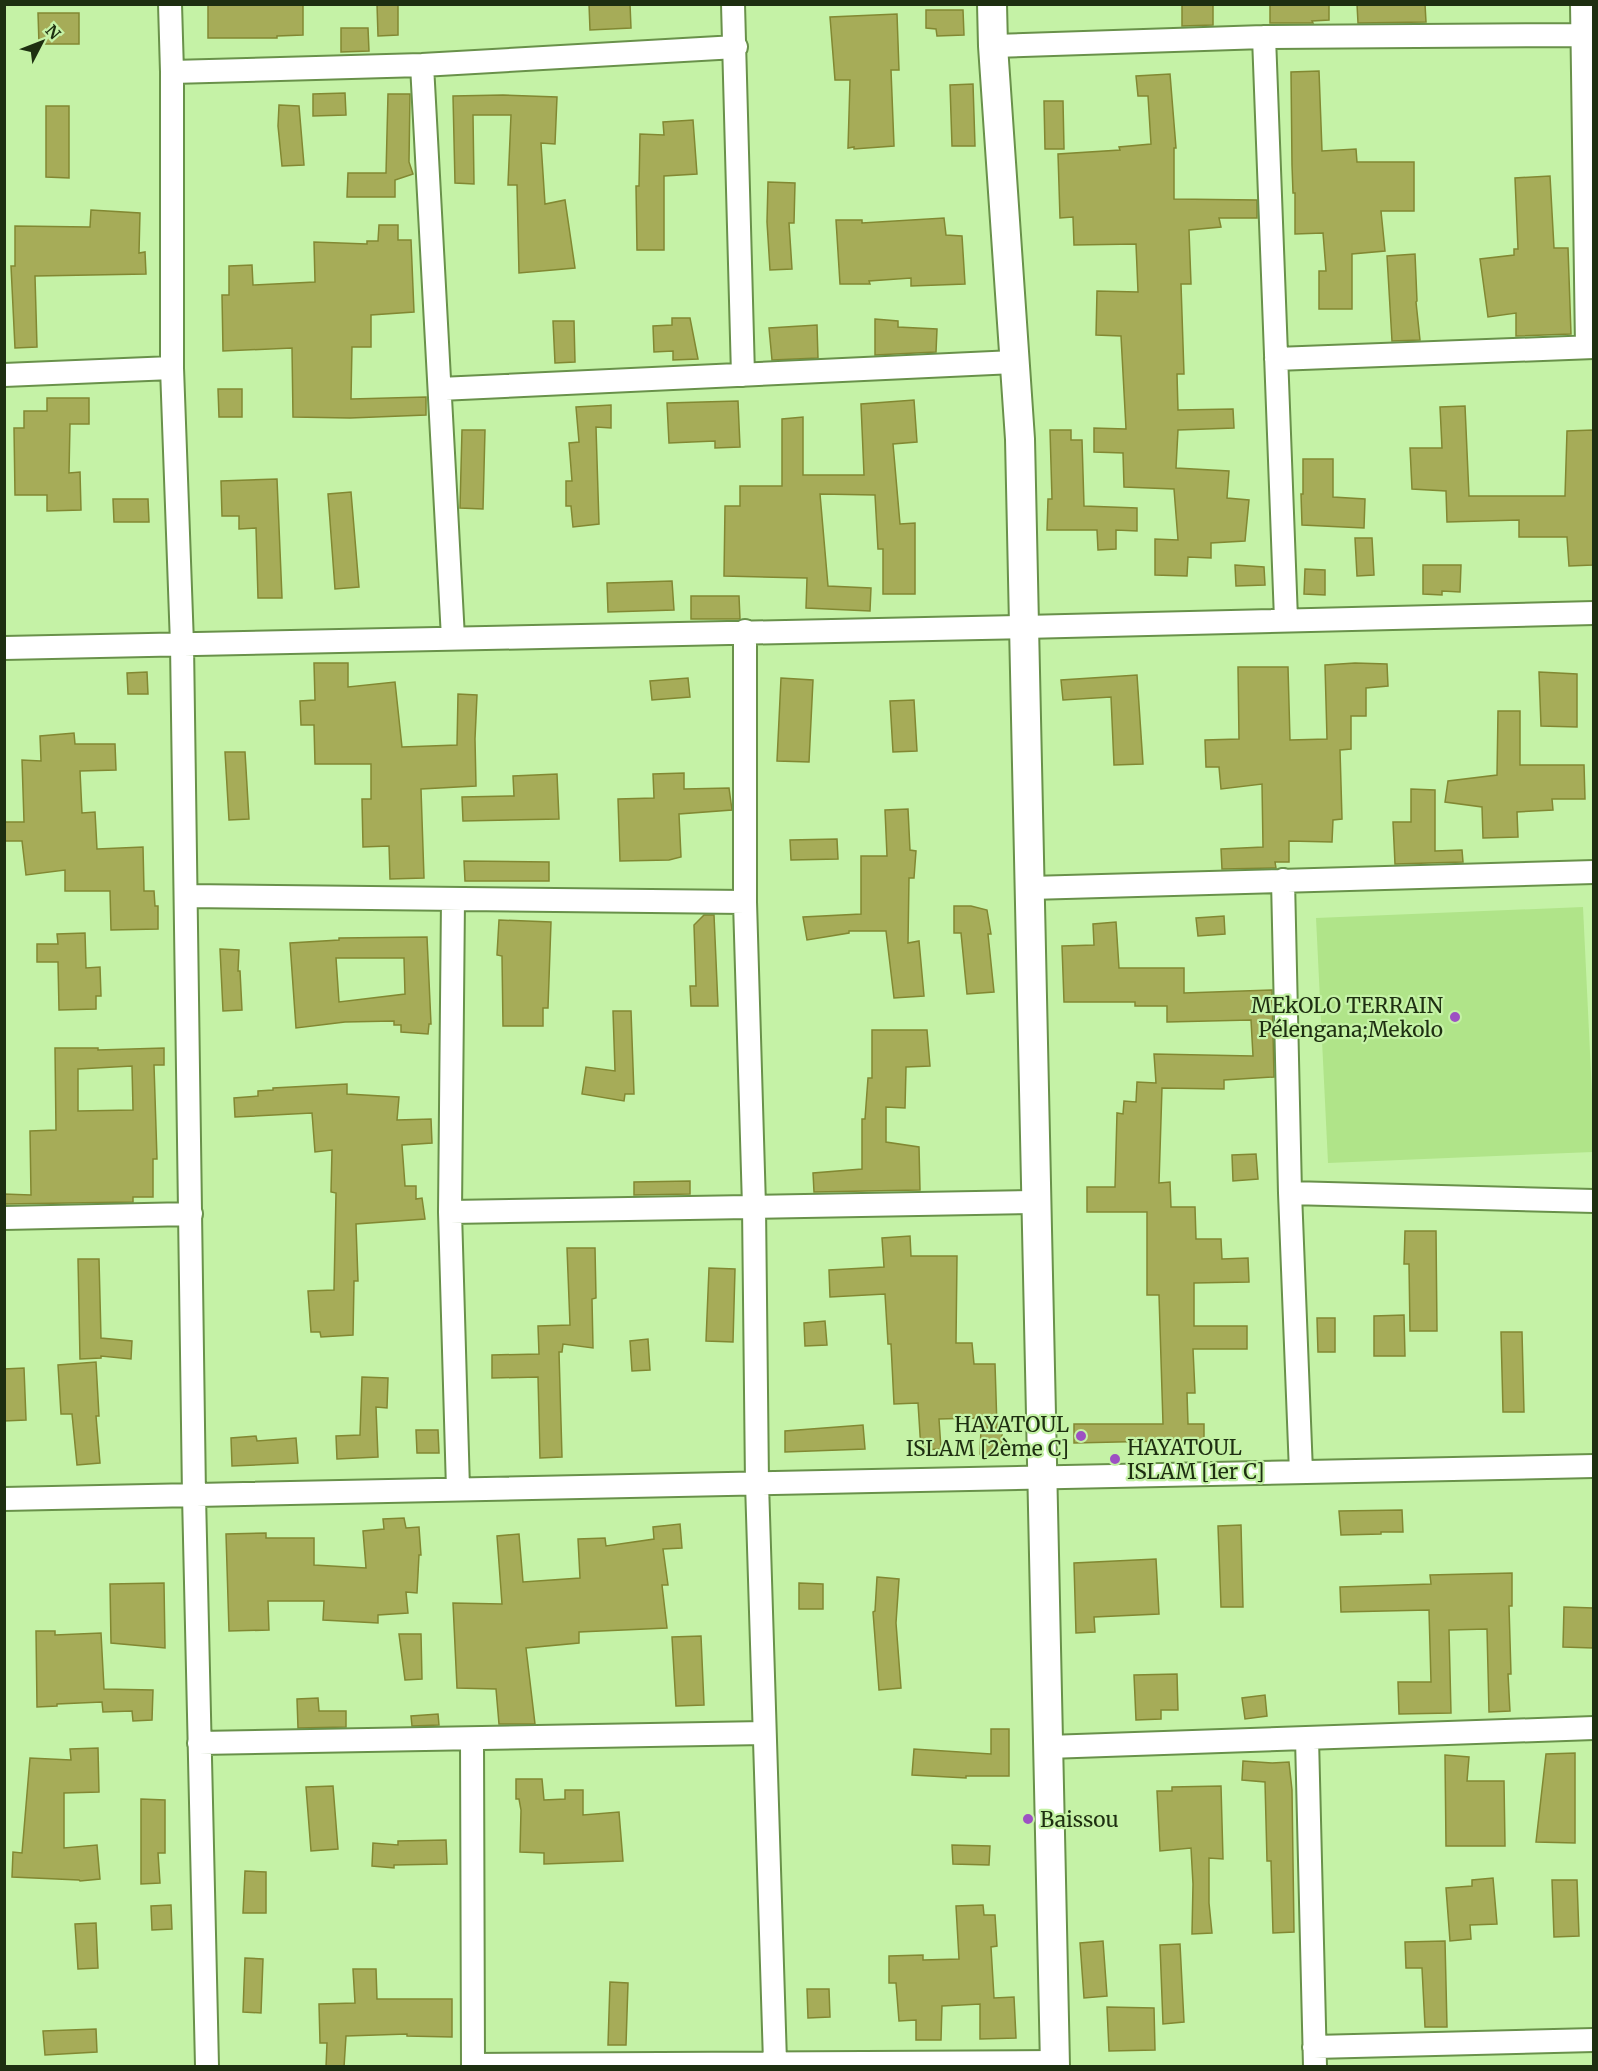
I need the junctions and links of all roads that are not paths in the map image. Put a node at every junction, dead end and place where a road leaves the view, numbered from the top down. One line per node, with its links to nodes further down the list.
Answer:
1 (170, 4): 10 (street)
2 (734, 4): 8 (street)
3 (992, 4): 7 (street)
4 (1582, 4): 5 (street)
5 (1583, 36): 6 (street); 11 (street)
6 (1264, 37): 7 (street); 12 (street)
7 (993, 46): 13 (street)
8 (735, 47): 9 (street); 16 (street)
9 (422, 65): 10 (street); 17 (street)
10 (172, 72): 14 (street)
11 (1590, 347): 12 (street)
12 (1276, 359): 19 (street)
13 (1014, 362): 16 (street); 20 (street)
14 (172, 368): 15 (street); 23 (street)
15 (4, 375)
16 (743, 375): 17 (street)
17 (440, 389): 22 (street)
18 (1593, 613): 19 (street)
19 (1286, 620): 20 (street)
20 (1024, 627): 21 (street); 27 (street)
21 (745, 632): 22 (street); 30 (street)
22 (453, 638): 23 (street)
23 (182, 644): 24 (street); 28 (street)
24 (4, 648)
25 (1593, 872): 26 (street)
26 (1283, 879): 27 (street); 31 (street)
27 (1030, 888): 33 (street)
28 (186, 896): 29 (street); 36 (street)
29 (453, 899): 30 (street); 35 (street)
30 (745, 902): 34 (street)
31 (1290, 1193): 32 (street); 39 (street)
32 (1593, 1201)
33 (1037, 1202): 34 (street); 40 (street)
34 (754, 1206): 35 (street); 41 (street)
35 (450, 1212): 42 (street)
36 (191, 1214): 37 (street); 43 (street)
37 (4, 1218)
38 (1593, 1466): 39 (street)
39 (1301, 1472): 40 (street)
40 (1041, 1477): 41 (street); 50 (street)
41 (757, 1483): 42 (street); 46 (street)
42 (458, 1489): 43 (street)
43 (194, 1495): 44 (street); 49 (street)
44 (4, 1498)
45 (1593, 1728): 47 (street)
46 (764, 1733): 48 (street); 53 (street)
47 (1307, 1738): 50 (street); 52 (street)
48 (472, 1739): 49 (street); 55 (street)
49 (199, 1743): 56 (street)
50 (1048, 1747): 54 (street)
51 (1593, 2040): 52 (street)
52 (1315, 2057)
53 (775, 2062): 54 (street); 55 (street)
54 (1055, 2064)
55 (473, 2066)
56 (207, 2067)

